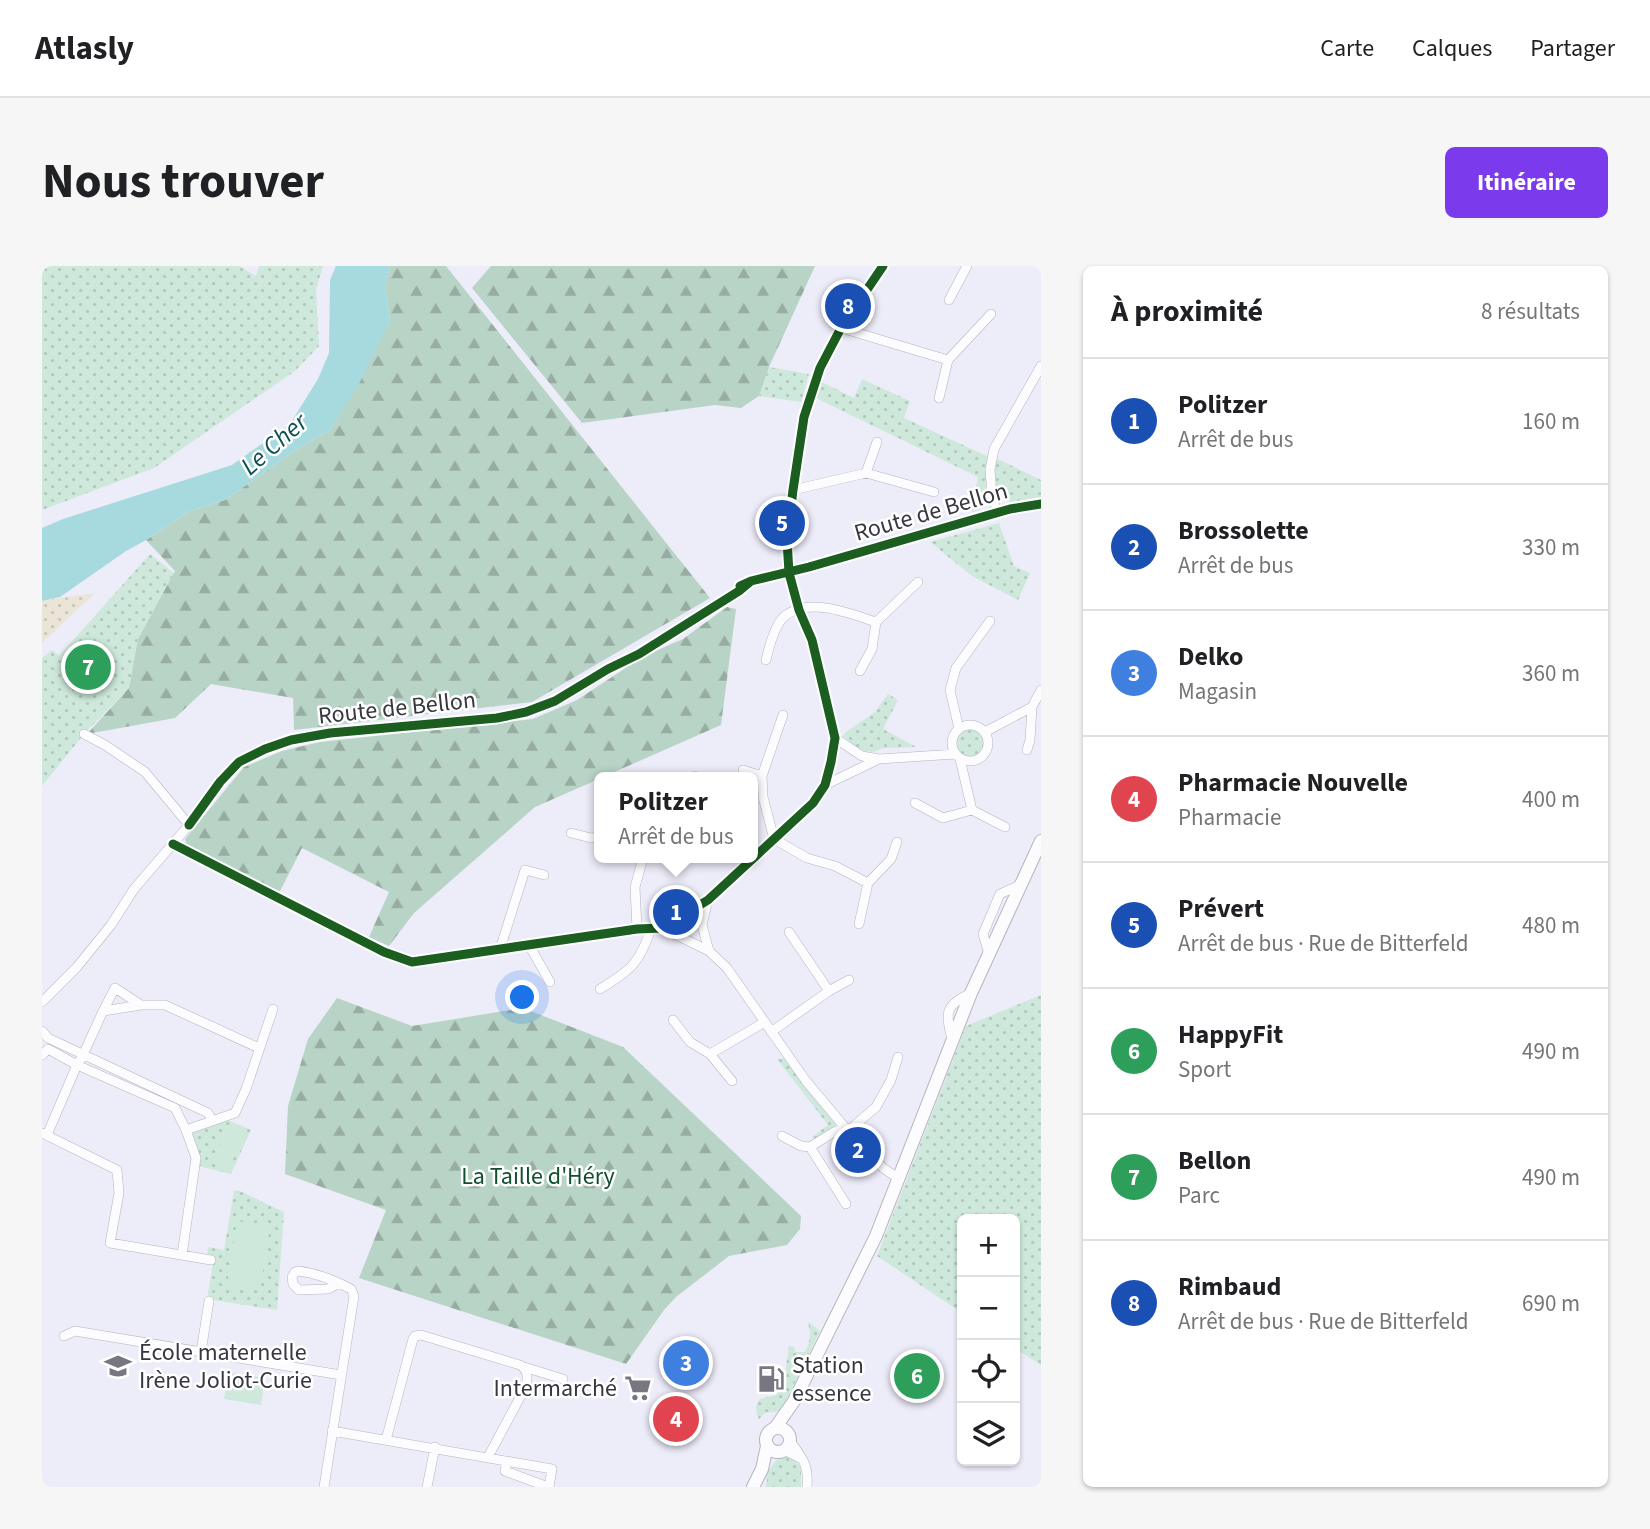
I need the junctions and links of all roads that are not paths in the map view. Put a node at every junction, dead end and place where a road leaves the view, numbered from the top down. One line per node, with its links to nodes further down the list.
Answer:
1 (883, 266): 5 (street)
2 (967, 266): 3 (street)
3 (949, 300)
4 (991, 314): 6 (street)
5 (841, 328): 6 (street); 11 (street)
6 (948, 360): 8 (street)
7 (1041, 366): 14 (street)
8 (939, 398)
9 (877, 442): 10 (street)
10 (866, 473): 11 (street); 12 (street)
11 (793, 490): 15 (street)
12 (934, 492)
13 (1041, 504): 14 (street, Route de Bellon)
14 (997, 513): 15 (street, Route de Bellon)
15 (789, 573): 17 (street); 39 (street, Route de Bellon)
16 (918, 582): 19 (street)
17 (799, 610): 19 (street); 20 (street); 28 (street)
18 (990, 621): 25 (street)
19 (876, 622): 21 (street)
20 (766, 660)
21 (860, 671)
22 (1041, 690): 23 (street)
23 (1032, 707): 26 (street); 29 (street)
24 (783, 715): 35 (street)
25 (959, 729): 26 (street); 30 (street)
26 (985, 732): 30 (street)
27 (84, 734): 39 (street)
28 (835, 738): 31 (street); 36 (street)
29 (1027, 750)
30 (958, 757): 31 (street); 38 (street)
31 (879, 759): 36 (street)
32 (743, 770): 33 (street)
33 (749, 772)
34 (758, 775): 35 (street)
35 (762, 776): 43 (street)
36 (825, 785): 43 (street)
37 (915, 803): 38 (street)
38 (972, 810): 40 (street)
39 (189, 825): 46 (street, Route de Bellon)
40 (1005, 827)
41 (571, 832): 42 (street)
42 (594, 838)
43 (774, 839): 47 (street); 51 (street)
44 (1041, 841): 86 (main road)
45 (897, 842): 51 (street)
46 (173, 844): 59 (street); 65 (street, Route de Bellon)
47 (758, 854)
48 (642, 863): 55 (street)
49 (748, 863): 52 (street)
50 (544, 875): 59 (street)
51 (868, 883): 53 (street)
52 (708, 900): 54 (street); 60 (street)
53 (859, 924)
54 (662, 928): 56 (street); 60 (street)
55 (637, 929): 56 (street); 58 (street)
56 (651, 929): 63 (street)
57 (789, 932): 64 (street)
58 (528, 945): 59 (street); 62 (street)
59 (500, 949)
60 (709, 951): 70 (street)
61 (849, 980): 64 (street)
62 (550, 982)
63 (600, 989)
64 (829, 991): 72 (street)
65 (42, 1002)
66 (141, 1004): 68 (street); 68 (street); 74 (street)
67 (273, 1009): 74 (street)
68 (103, 1011): 76 (street)
69 (673, 1020): 75 (street)
70 (765, 1022): 72 (street); 75 (street)
71 (42, 1031): 73 (street)
72 (771, 1032): 82 (street)
73 (48, 1048): 76 (street); 78 (street)
74 (260, 1048): 80 (street)
75 (710, 1054): 79 (street)
76 (83, 1055): 78 (street); 80 (street)
77 (898, 1057): 82 (street)
78 (77, 1065): 81 (street); 83 (street)
79 (732, 1081)
80 (212, 1121): 81 (street)
81 (186, 1130): 88 (street)
82 (847, 1130): 85 (street); 86 (street)
83 (44, 1134): 88 (street)
84 (782, 1136): 85 (street)
85 (810, 1147): 87 (street)
86 (898, 1178): 97 (main road)
87 (846, 1204)
88 (182, 1255): 89 (street)
89 (211, 1260)
90 (339, 1283): 95 (street)
91 (209, 1301): 93 (street)
92 (64, 1336): 93 (street)
93 (201, 1352): 95 (street)
94 (524, 1367): 96 (street); 100 (street); 103 (street)
95 (341, 1375): 99 (street)
96 (563, 1379)
97 (794, 1401): 98 (main road); 101 (main road)
98 (775, 1428): 101 (main road); 101 (main road)
99 (332, 1431): 100 (street); 105 (street)
100 (386, 1440): 102 (street)
101 (781, 1444): 108 (main road); 109 (street)
102 (435, 1447): 103 (street); 106 (street)
103 (488, 1457): 104 (street)
104 (507, 1461): 107 (street); 107 (street)
105 (324, 1487)
106 (427, 1487)
107 (548, 1487)
108 (753, 1487)
109 (807, 1487)

